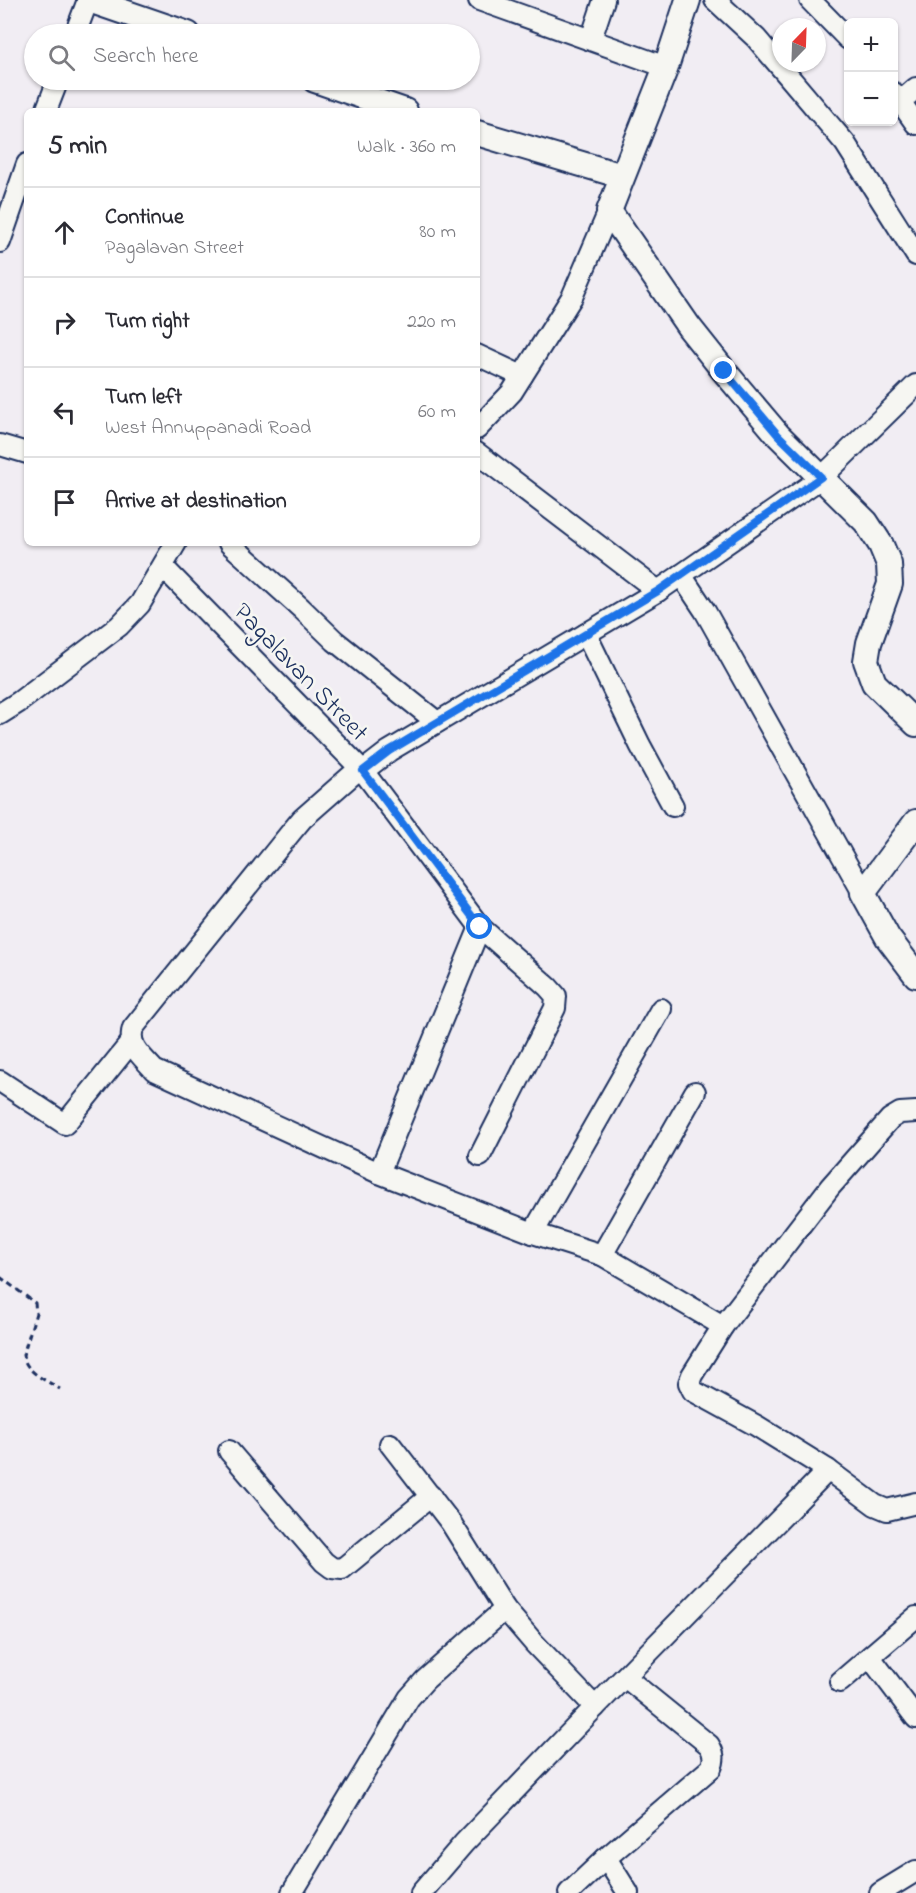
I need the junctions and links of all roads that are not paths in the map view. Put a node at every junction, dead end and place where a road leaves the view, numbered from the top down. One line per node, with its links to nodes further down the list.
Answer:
1 (89, 0): 7 (street); 8 (street)
2 (479, 0): 10 (street)
3 (604, 0): 10 (street)
4 (688, 0): 11 (street)
5 (715, 0): 25 (street)
6 (810, 0): 9 (street)
7 (79, 24)
8 (159, 24)
9 (844, 34)
10 (591, 39): 11 (street)
11 (666, 67): 22 (street)
12 (916, 88): 15 (street)
13 (55, 90): 17 (street)
14 (344, 90): 18 (street)
15 (898, 97)
16 (898, 98): 19 (street)
17 (49, 108)
18 (396, 108)
19 (916, 124)
20 (480, 134): 22 (street)
21 (24, 173): 24 (street)
22 (622, 176): 23 (street)
23 (609, 211): 27 (street); 33 (street)
24 (0, 242)
25 (916, 255)
26 (480, 356): 27 (street)
27 (522, 376): 29 (street)
28 (916, 385): 33 (street)
29 (480, 423)
30 (0, 445): 31 (street)
31 (24, 447)
32 (480, 455): 38 (street)
33 (821, 477): 37 (street); 42 (street)
34 (174, 546): 36 (street)
35 (231, 546): 41 (street)
36 (163, 567): 40 (street); 43 (street, Pagalavan Street)
37 (681, 575): 38 (street); 46 (street)
38 (658, 591): 39 (street)
39 (586, 634): 41 (street); 44 (street)
40 (0, 714)
41 (437, 722): 43 (street)
42 (916, 724)
43 (361, 769): 47 (street, Pagalavan Street); 50 (street)
44 (673, 807)
45 (916, 822): 46 (street)
46 (863, 893): 48 (street)
47 (480, 927): 54 (street, Pagalavan Street); 55 (street)
48 (915, 973)
49 (661, 1009): 56 (street)
50 (132, 1041): 51 (street); 55 (street)
51 (0, 1081)
52 (695, 1092): 57 (street)
53 (916, 1112): 58 (street)
54 (480, 1156)
55 (379, 1173): 56 (street)
56 (533, 1233): 57 (street)
57 (602, 1255): 58 (street)
58 (723, 1326): 61 (street)
59 (390, 1444): 62 (street)
60 (229, 1451): 62 (street)
61 (828, 1470): 63 (street); 67 (street)
62 (431, 1496): 64 (street)
63 (916, 1503)
64 (505, 1609): 69 (street); 73 (street)
65 (916, 1617): 66 (street)
66 (870, 1657): 68 (street); 70 (street)
67 (625, 1677): 69 (street); 71 (street)
68 (840, 1682)
69 (595, 1707): 74 (street)
70 (916, 1718)
71 (606, 1858): 75 (street); 76 (street)
72 (916, 1871): 77 (street)
73 (292, 1893)
74 (421, 1893)
75 (569, 1893)
76 (628, 1893)
77 (880, 1893)

